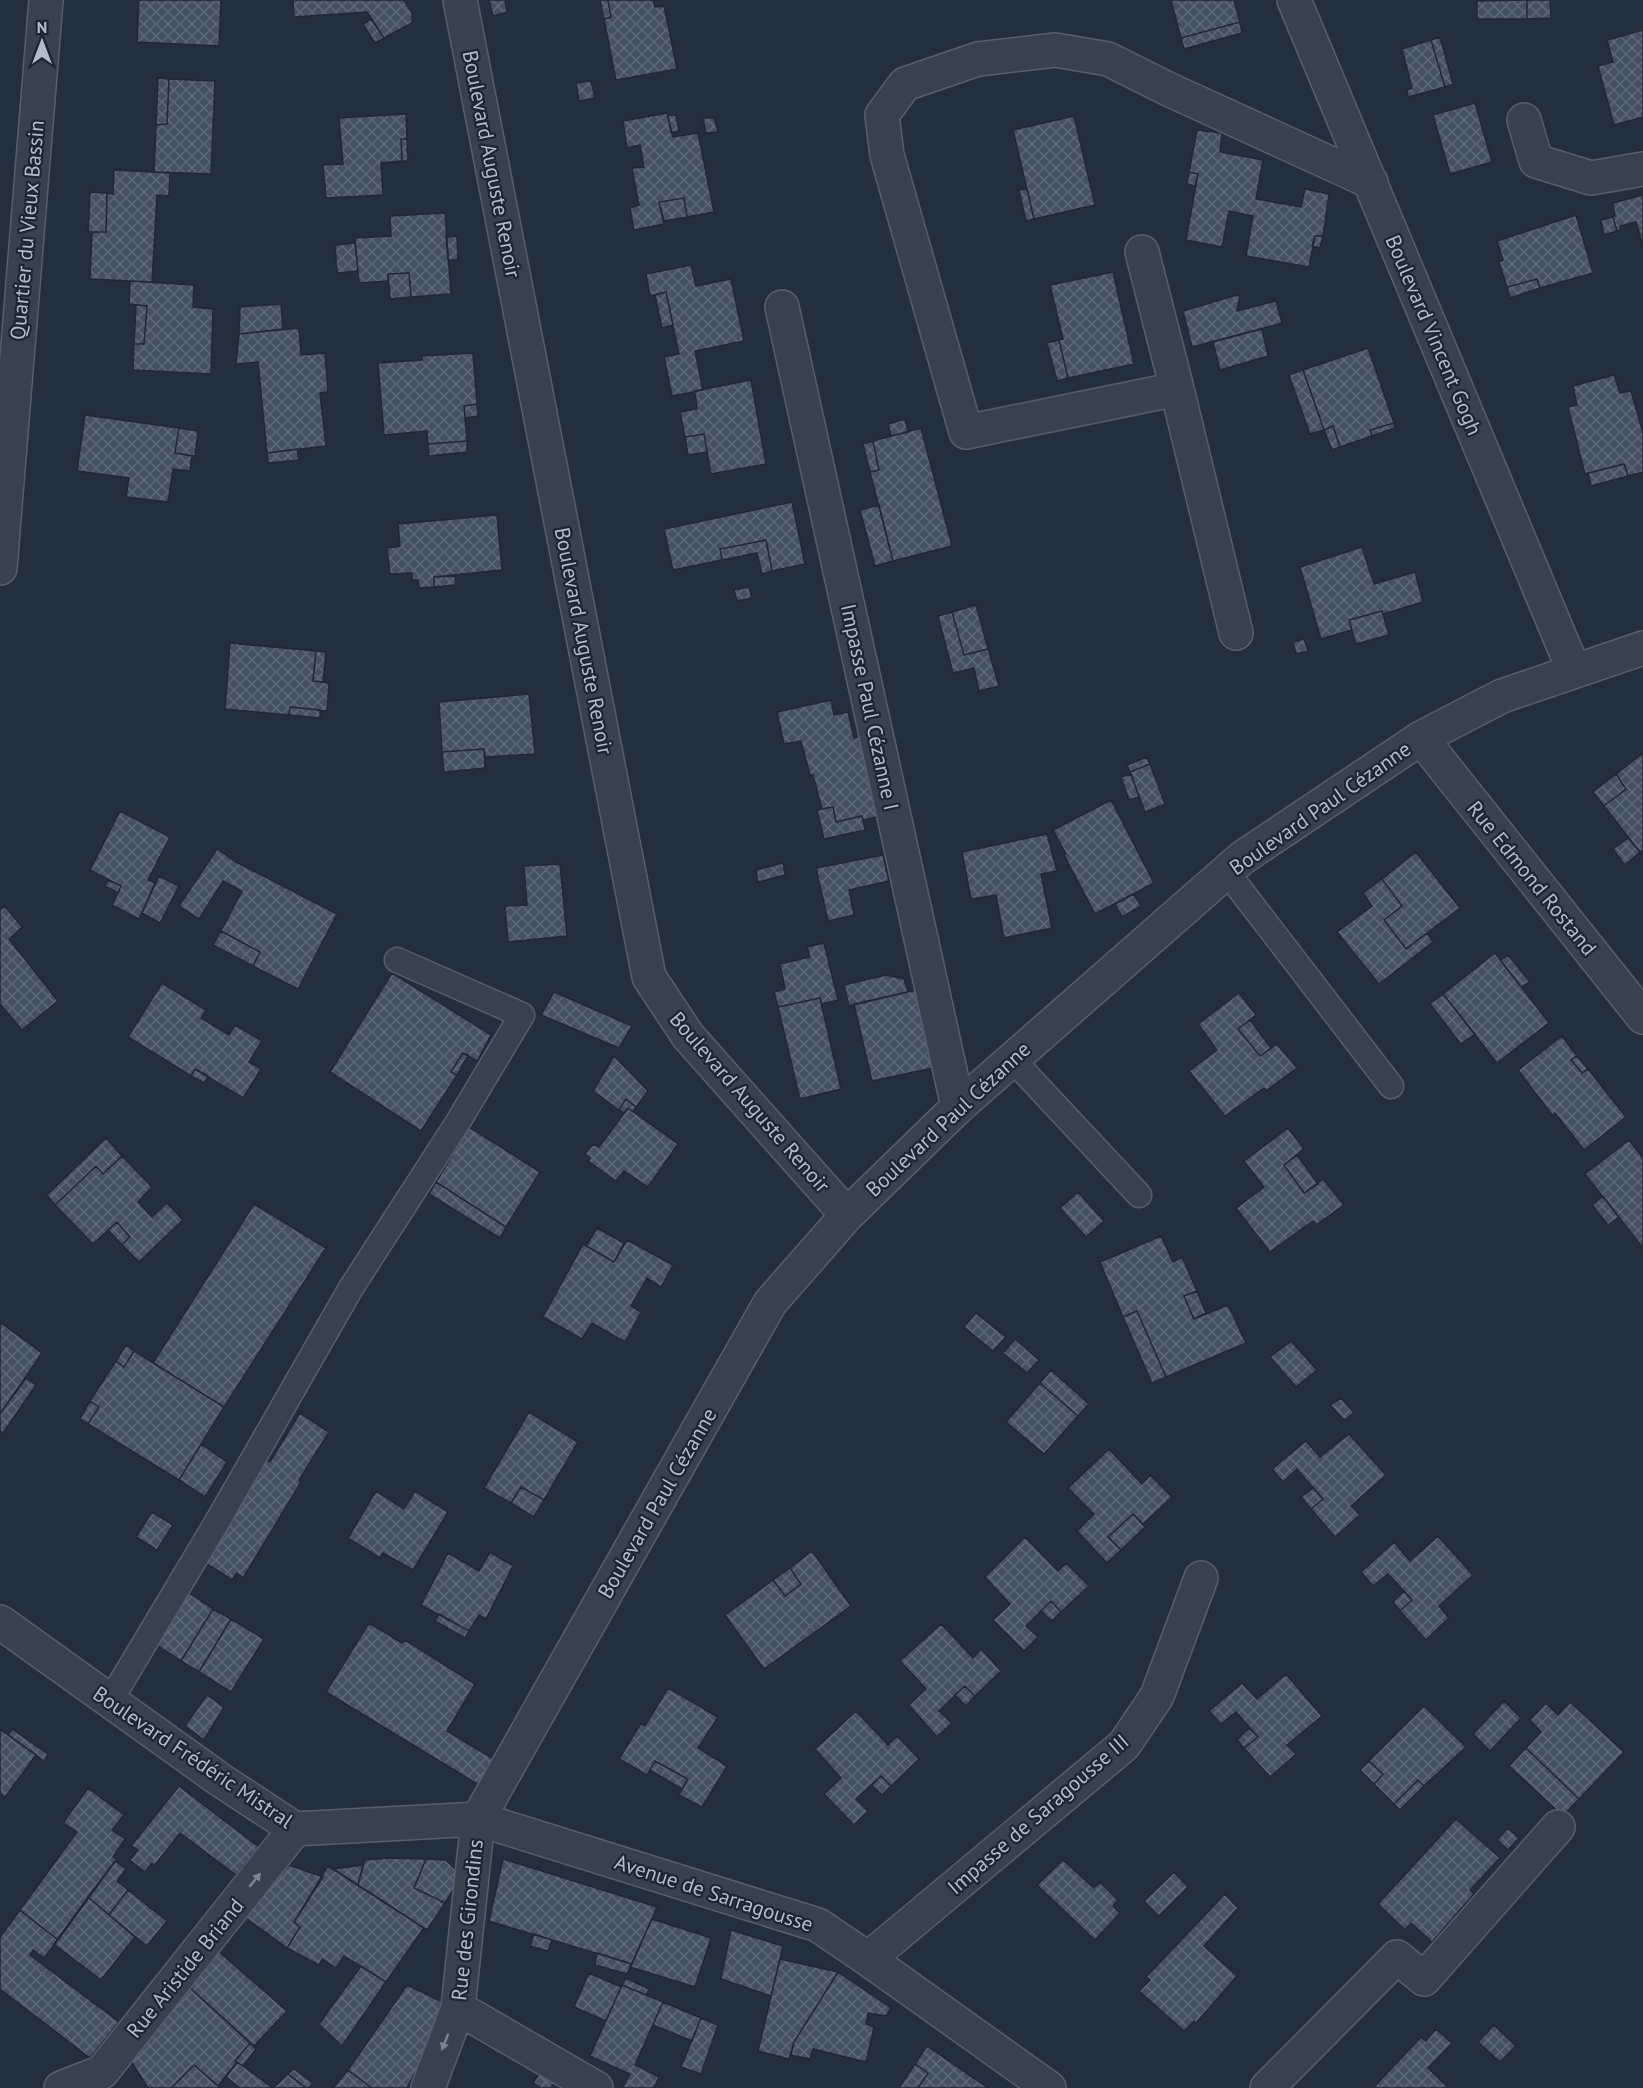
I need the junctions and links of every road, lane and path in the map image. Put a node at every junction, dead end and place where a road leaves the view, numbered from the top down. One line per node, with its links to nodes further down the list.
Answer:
1 (46, 0): 10 (street, Quartier du Vieux Bassin)
2 (460, 0): 22 (street, Boulevard Auguste Renoir)
3 (1294, 0): 6 (street, Boulevard Vincent Gogh)
4 (1524, 120): 5 (street)
5 (1643, 169)
6 (1371, 182): 9 (street); 13 (street, Boulevard Vincent Gogh)
7 (1142, 252): 9 (street)
8 (782, 307): 20 (street, Impasse Paul Cézanne I)
9 (1177, 389): 11 (street)
10 (0, 568)
11 (1236, 633)
12 (1643, 648): 13 (street, Boulevard Paul Cézanne)
13 (1574, 671): 14 (street, Boulevard Paul Cézanne)
14 (1421, 738): 15 (street, Boulevard Paul Cézanne); 17 (street, Rue Edmond Rostand)
15 (1226, 871): 18 (street, Boulevard Paul Cézanne); 19 (lane)
16 (397, 960): 25 (lane)
17 (1643, 1017)
18 (1012, 1059): 20 (street, Boulevard Paul Cézanne); 21 (lane)
19 (1391, 1086)
20 (958, 1107): 22 (street, Boulevard Paul Cézanne)
21 (1139, 1195)
22 (847, 1215): 26 (street, Boulevard Paul Cézanne)
23 (1201, 1578): 29 (street, Impasse de Saragousse III)
24 (0, 1622): 25 (street, Boulevard Frédéric Mistral)
25 (111, 1701): 28 (street, Boulevard Frédéric Mistral)
26 (478, 1819): 28 (street, Boulevard Frédéric Mistral); 29 (street, Avenue de Sarragousse); 30 (street, Rue des Girondins)
27 (1558, 1827): 36 (street)
28 (296, 1829): 31 (street, Rue Aristide Briand, one-way to 28)
29 (868, 1959): 35 (street, Avenue de Sarragousse)
30 (458, 2008): 33 (street, Rue des Girondins, one-way to 33); 34 (street)
31 (107, 2080): 32 (street, Rue Aristide Briand)
32 (61, 2088)
33 (428, 2088)
34 (596, 2088)
35 (1049, 2088)
36 (1267, 2088)

